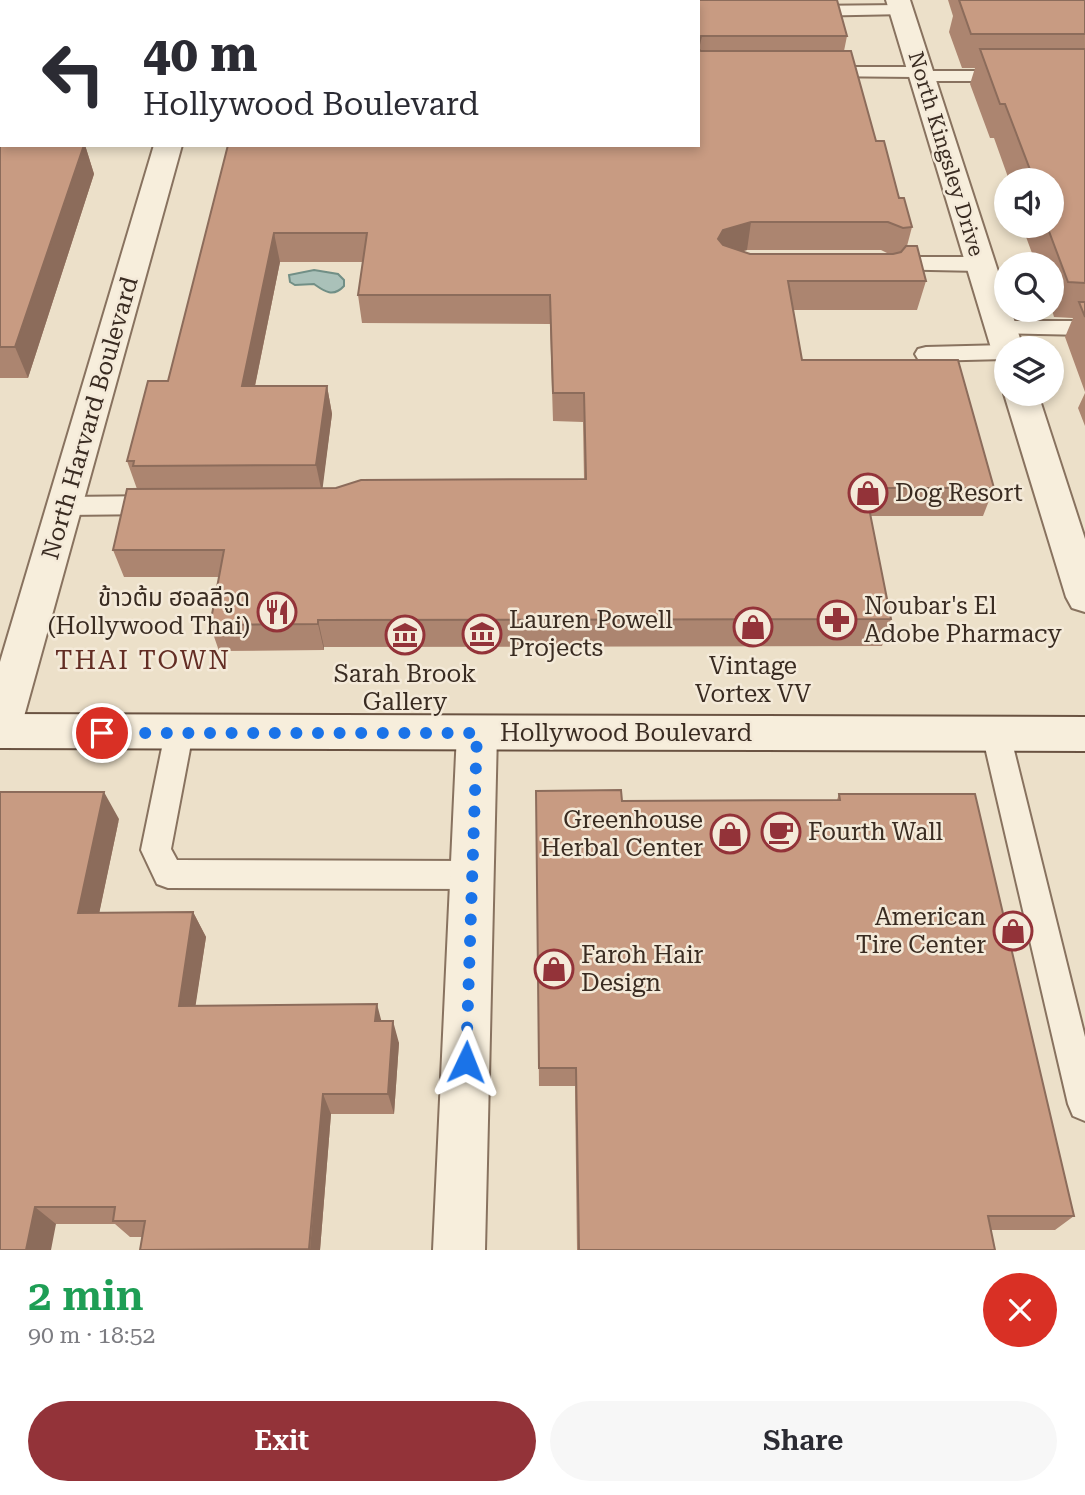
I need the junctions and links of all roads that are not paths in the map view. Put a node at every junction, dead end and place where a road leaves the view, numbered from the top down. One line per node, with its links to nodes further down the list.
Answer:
1 (900, 5): 2 (lane); 4 (street, North Kingsley Drive)
2 (781, 11)
3 (809, 72): 4 (lane)
4 (921, 74): 5 (lane); 7 (street, North Kingsley Drive)
5 (1030, 76)
6 (167, 147): 16 (street, North Harvard Boulevard)
7 (981, 264): 8 (lane); 10 (street, North Kingsley Drive)
8 (877, 266)
9 (1085, 328): 11 (lane)
10 (1003, 336)
11 (1042, 336)
12 (994, 345): 13 (lane)
13 (926, 354)
14 (1025, 406): 17 (street)
15 (187, 505): 16 (lane)
16 (65, 506): 18 (street, North Harvard Boulevard)
17 (1084, 590)
18 (0, 731): 19 (street, Hollywood Boulevard)
19 (179, 733): 20 (street, Hollywood Boulevard); 23 (lane)
20 (477, 733): 21 (street, Hollywood Boulevard); 23 (street)
21 (996, 734): 22 (street, Hollywood Boulevard); 24 (lane)
22 (1085, 734)
23 (472, 875): 25 (street)
24 (1085, 1104)
25 (459, 1250)

